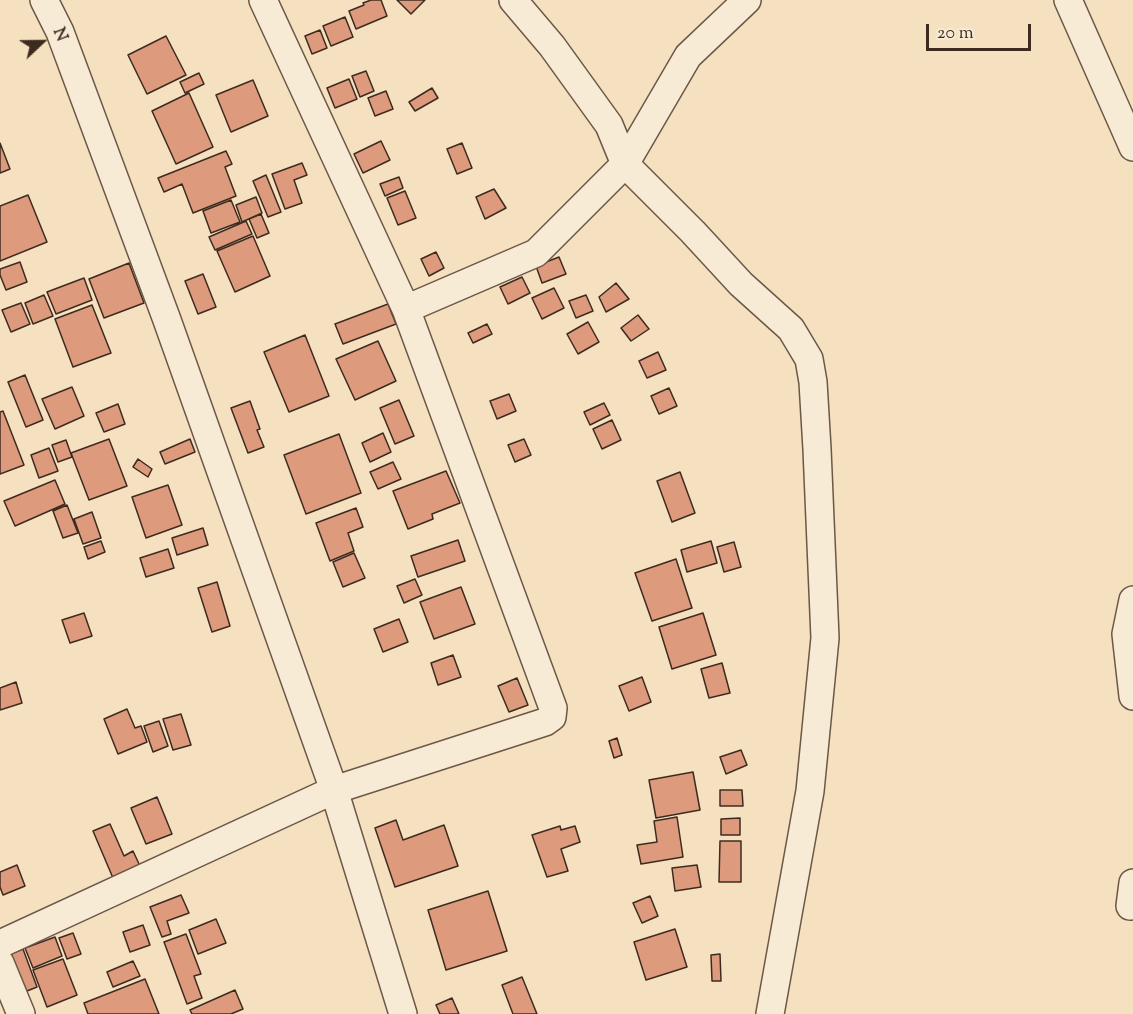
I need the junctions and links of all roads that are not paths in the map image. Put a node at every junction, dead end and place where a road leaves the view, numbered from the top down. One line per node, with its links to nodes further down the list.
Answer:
1 (45, 0): 11 (street)
2 (263, 0): 8 (street)
3 (513, 0): 7 (street)
4 (747, 0): 7 (street)
5 (1068, 0): 6 (street)
6 (1133, 147)
7 (625, 164): 8 (street); 16 (street)
8 (406, 309): 11 (street)
9 (1133, 600): 10 (street)
10 (1133, 696)
11 (334, 790): 12 (street); 15 (street)
12 (0, 944)
13 (0, 963): 14 (street)
14 (21, 1014)
15 (403, 1014)
16 (770, 1014)

